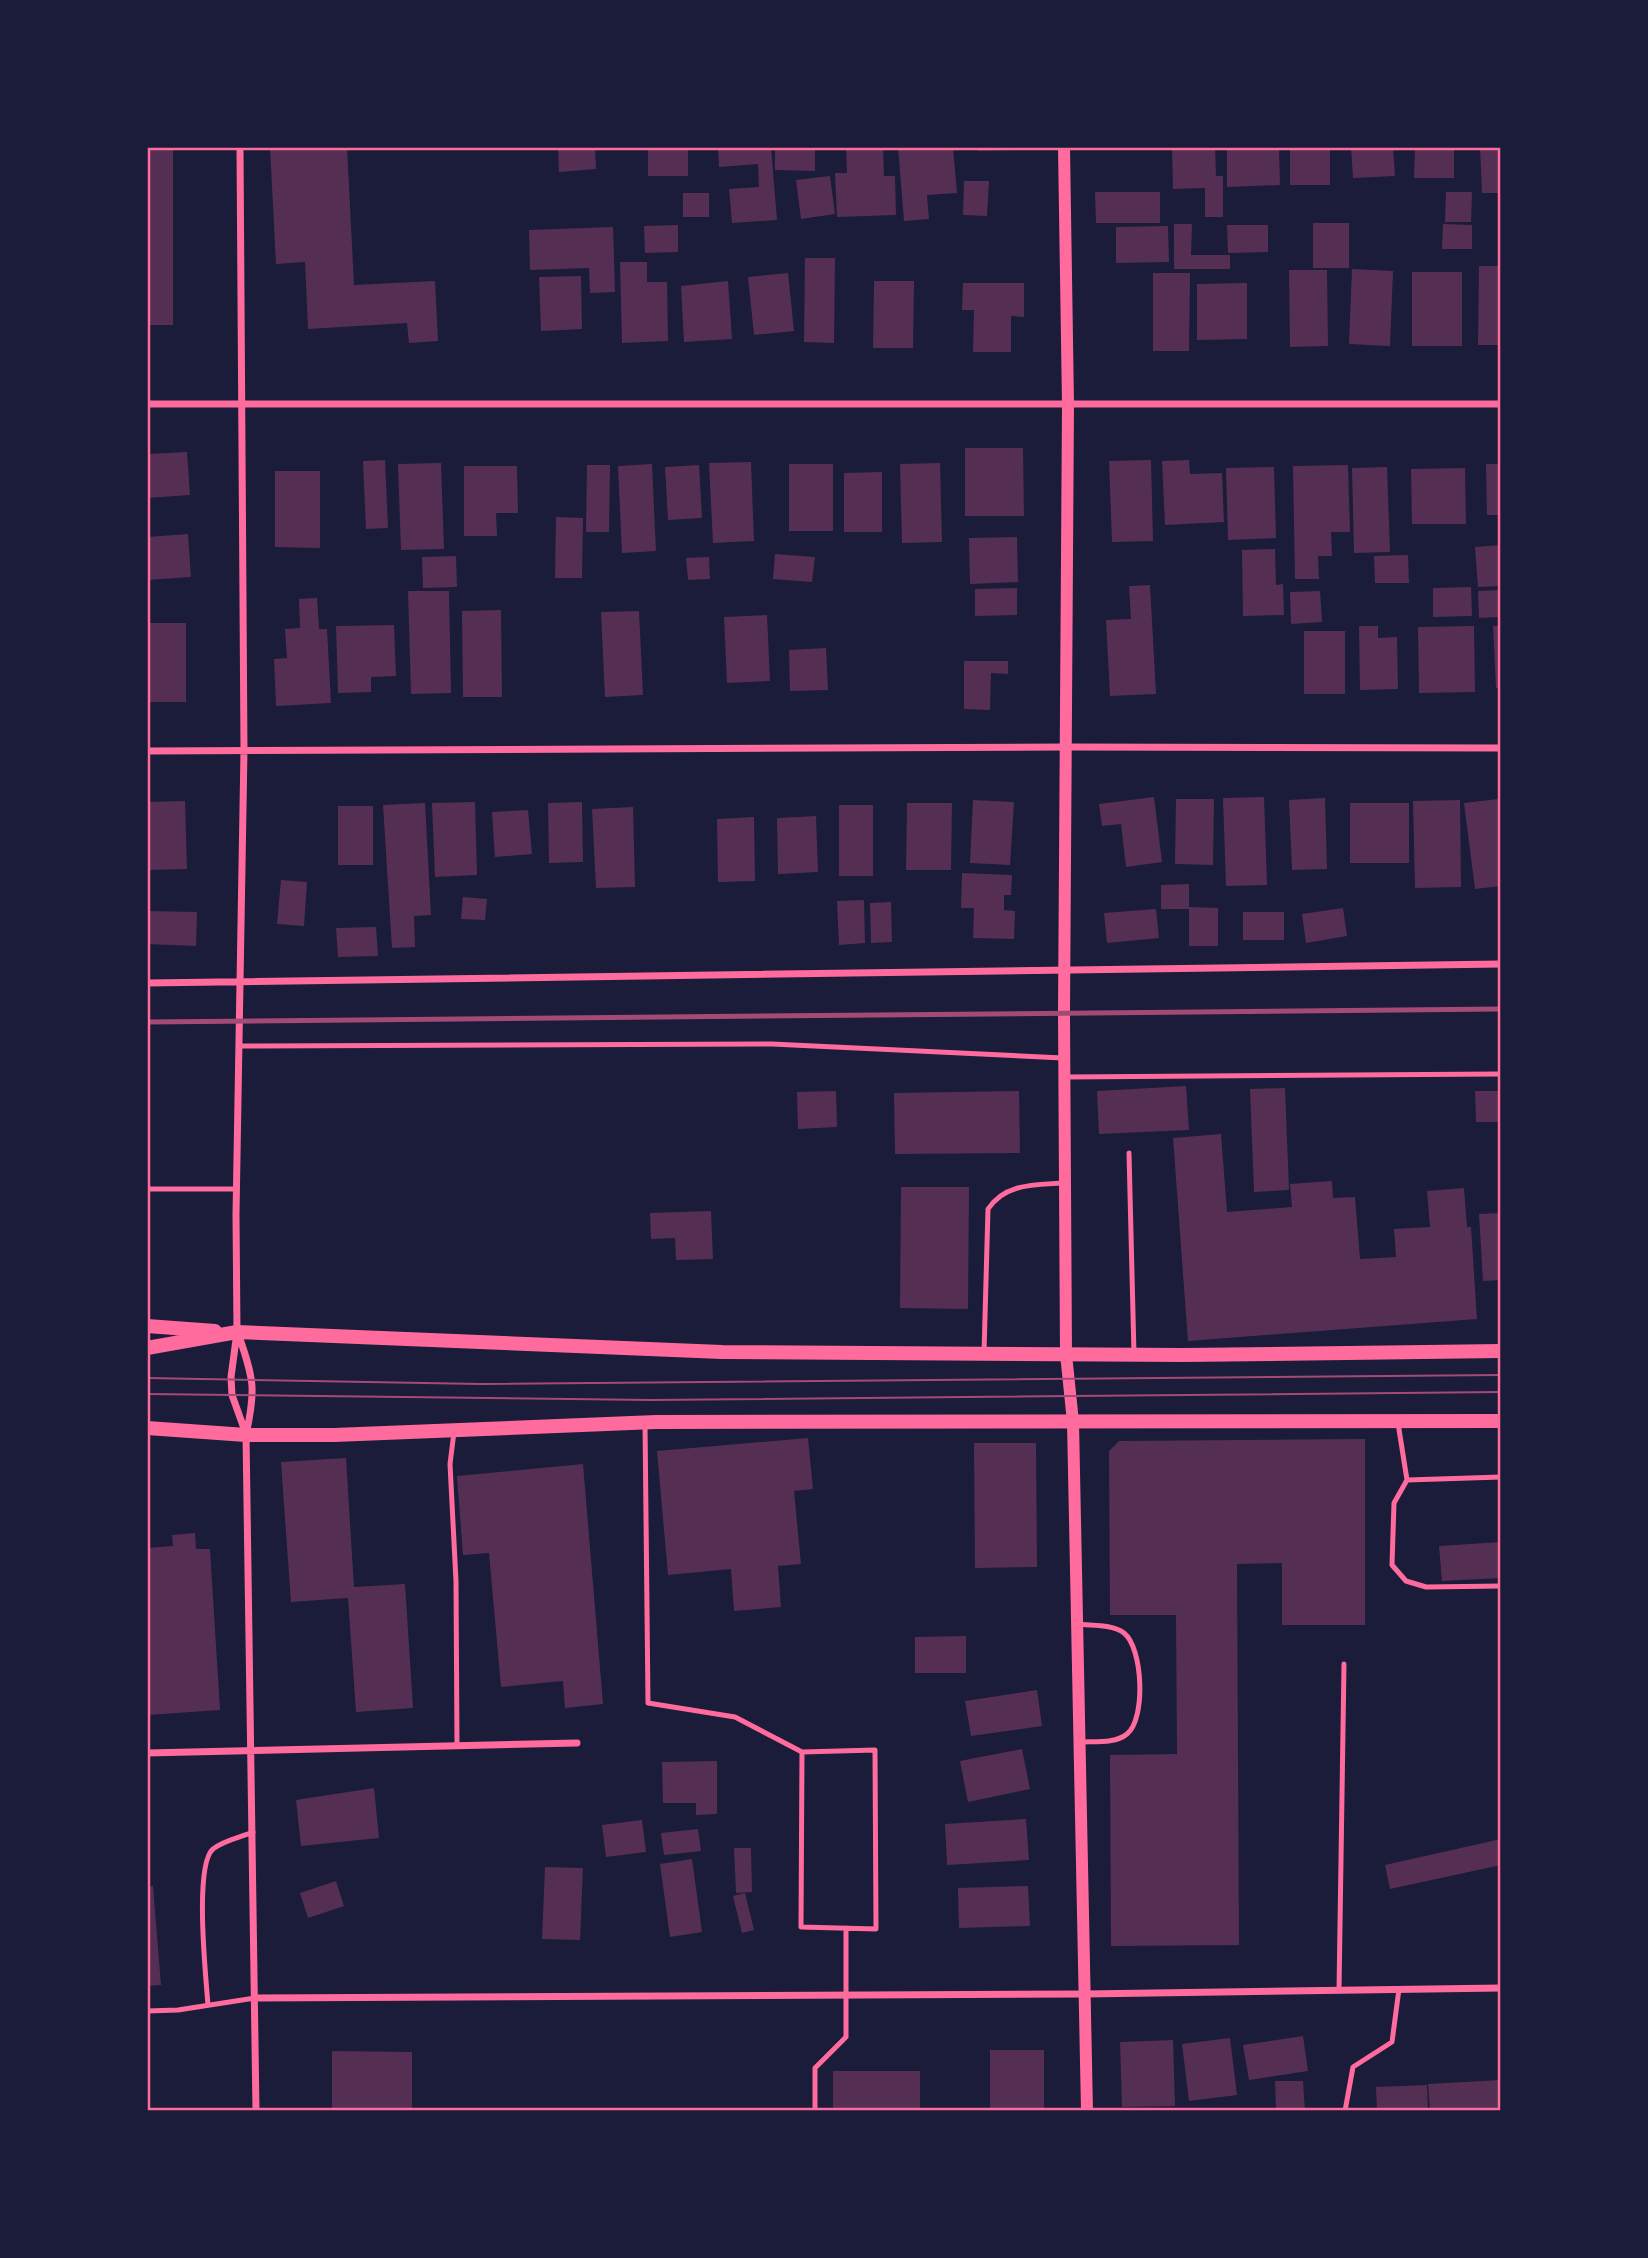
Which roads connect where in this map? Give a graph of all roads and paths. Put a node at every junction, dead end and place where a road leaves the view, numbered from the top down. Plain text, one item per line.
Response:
1 (240, 147) edge
2 (1064, 147) edge
3 (147, 404) edge
4 (1068, 404) junction
5 (1501, 404) edge
6 (243, 405) junction
7 (1066, 747) junction
8 (1501, 748) edge
9 (244, 750) junction
10 (147, 751) edge
11 (1501, 964) edge
12 (1065, 972) junction
13 (239, 980) junction
14 (147, 983) edge
15 (240, 1046) junction
16 (1065, 1058) junction
17 (1501, 1074) edge
18 (1065, 1077) junction
19 (1129, 1153) dead end
20 (1065, 1183) junction
21 (147, 1189) edge
22 (236, 1189) junction
23 (147, 1326) edge
24 (237, 1332) junction
25 (147, 1348) edge
26 (1501, 1351) edge
27 (984, 1353) junction
28 (1066, 1354) junction
29 (1134, 1354) junction
30 (1073, 1422) junction
31 (1501, 1422) edge
32 (645, 1423) junction
33 (1398, 1423) junction
34 (147, 1428) edge
35 (454, 1430) junction
36 (246, 1435) junction
37 (1501, 1477) edge
38 (1408, 1480) junction
39 (1501, 1586) edge
40 (1077, 1625) junction
41 (1343, 1664) dead end
42 (1080, 1742) junction
43 (577, 1743) dead end
44 (457, 1746) junction
45 (802, 1752) junction
46 (147, 1753) edge
47 (252, 1753) junction
48 (253, 1832) junction
49 (846, 1928) junction
50 (1501, 1988) edge
51 (1399, 1989) junction
52 (1339, 1990) junction
53 (1085, 1994) junction
54 (847, 1995) junction
55 (256, 1998) junction
56 (208, 2005) junction
57 (147, 2011) edge
58 (256, 2111) edge
59 (815, 2111) edge
60 (1087, 2111) edge
61 (1345, 2111) edge

1 - 6 street
2 - 4 street
3 - 6 street
4 - 5 street
4 - 6 street
4 - 7 street
6 - 9 street
7 - 8 street
7 - 9 street
7 - 12 street
9 - 10 street
9 - 13 street
11 - 12 street
12 - 13 street
12 - 16 street
13 - 14 street
13 - 15 street
15 - 16 lane
15 - 22 street
16 - 18 street
17 - 18 lane
18 - 20 street
19 - 29 lane
20 - 27 lane
20 - 28 street
21 - 22 lane
22 - 24 street
23 - 24 main road
24 - 25 main road
24 - 27 main road
24 - 36 street
24 - 36 street
26 - 29 main road
27 - 28 main road
28 - 29 main road
28 - 30 street
30 - 32 main road
30 - 33 main road
30 - 40 street
31 - 33 main road
32 - 35 main road
32 - 45 lane
33 - 38 lane
34 - 36 main road
35 - 36 main road
35 - 44 lane
36 - 47 street
37 - 38 lane
38 - 39 lane
40 - 42 street
40 - 42 lane
41 - 52 lane
42 - 53 street
43 - 44 street
44 - 47 street
45 - 49 lane
45 - 49 lane
46 - 47 street
47 - 48 street
48 - 55 street
48 - 56 lane
49 - 54 lane
50 - 51 street
51 - 52 street
51 - 61 lane
52 - 53 street
53 - 54 street
53 - 60 street
54 - 55 street
54 - 59 lane
55 - 56 lane
55 - 58 street
56 - 57 lane

